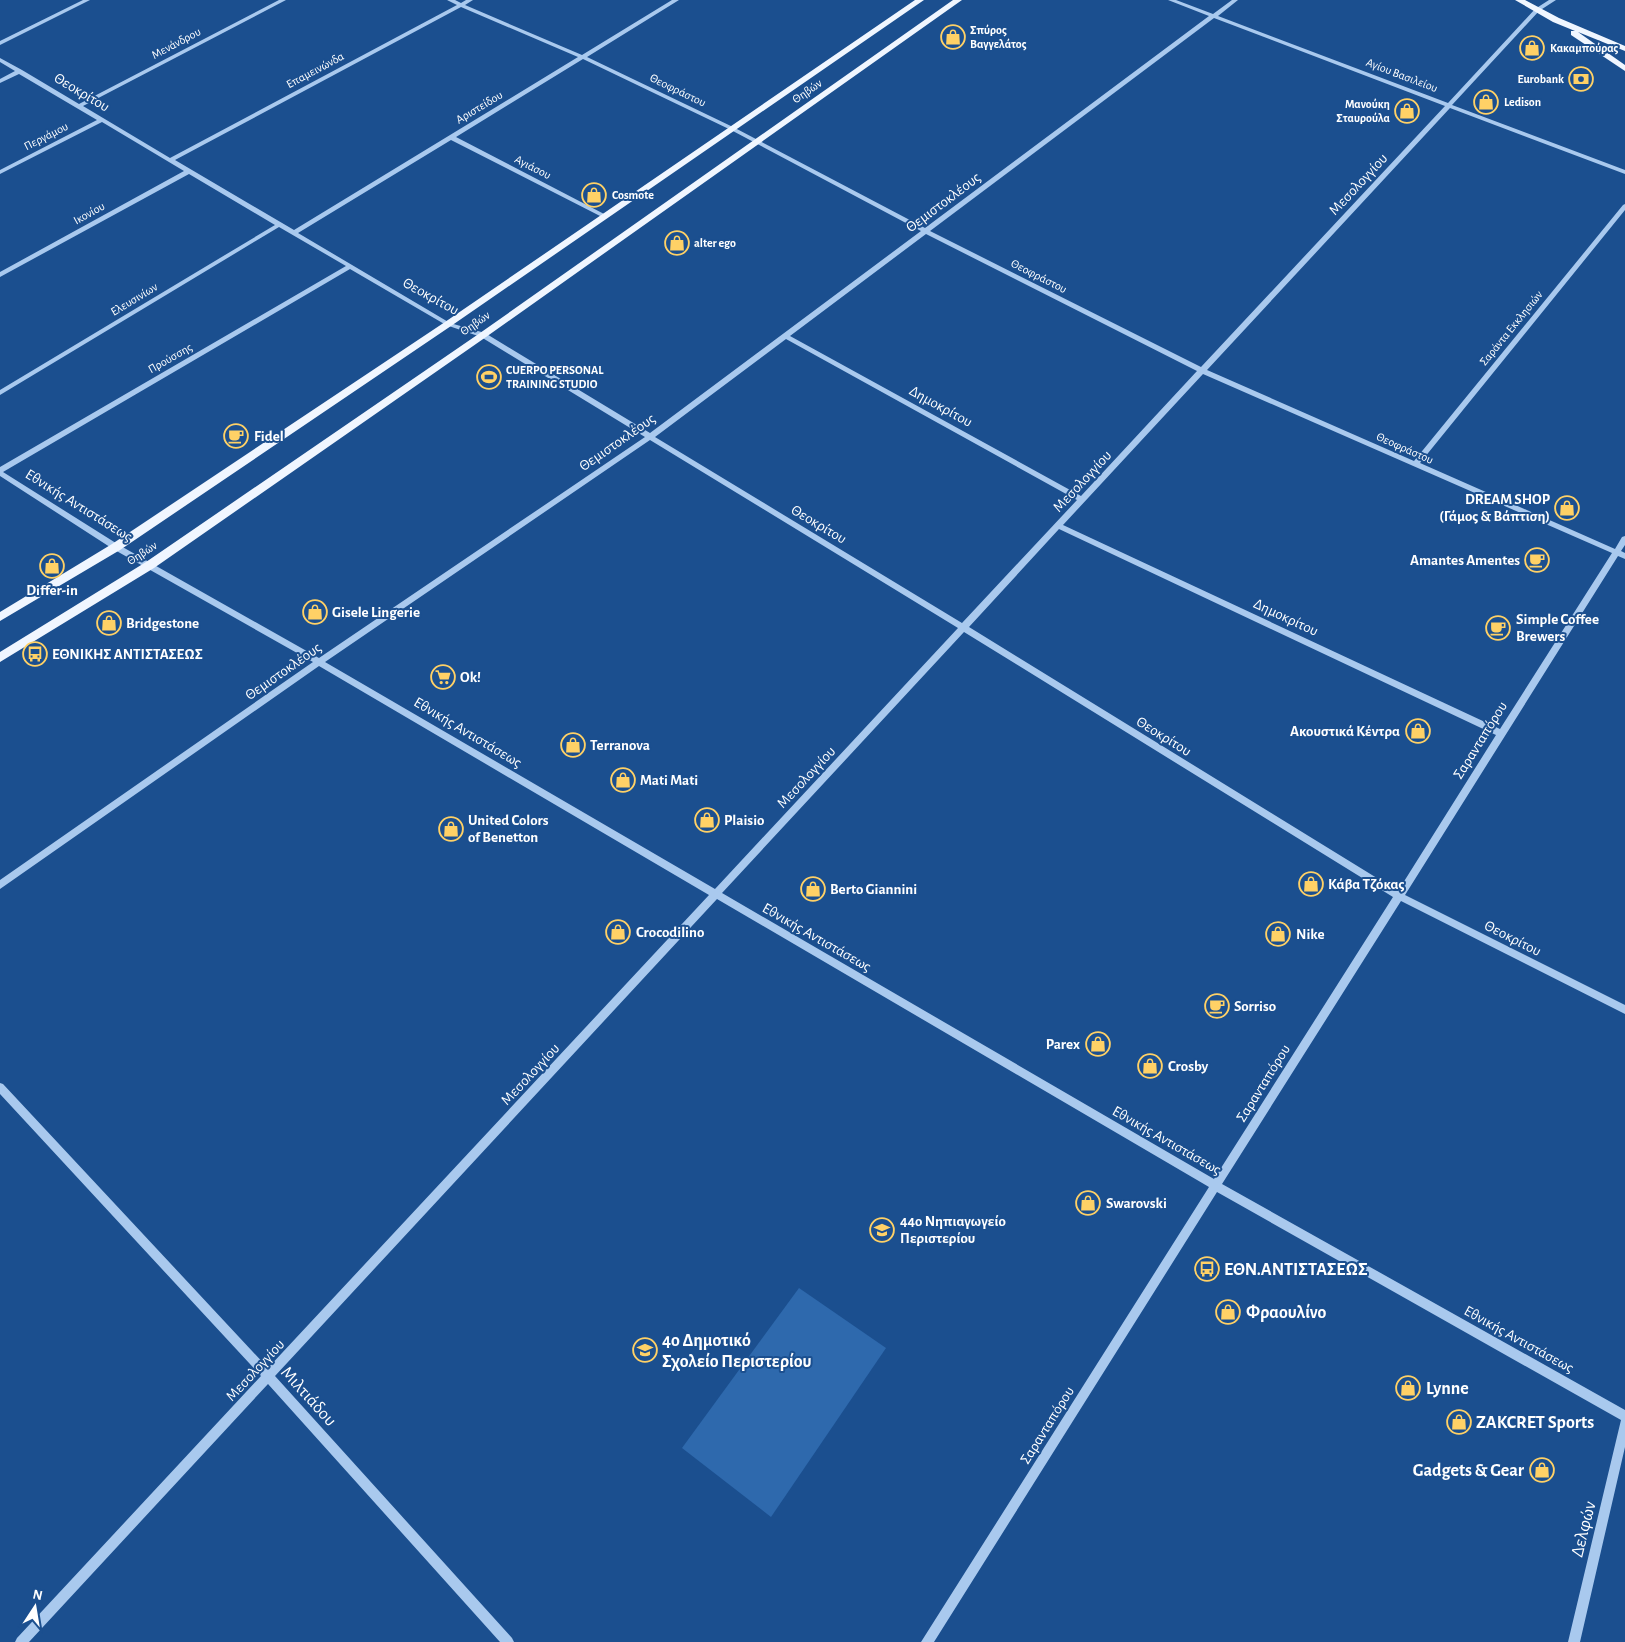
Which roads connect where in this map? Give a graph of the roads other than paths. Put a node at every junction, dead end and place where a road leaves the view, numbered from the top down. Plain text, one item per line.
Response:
1 (87, 0) edge
2 (283, 0) edge
3 (450, 0) edge
4 (470, 0) edge
5 (676, 0) edge
6 (920, 0) edge
7 (958, 0) edge
8 (1171, 0) edge
9 (1235, 0) edge
10 (1519, 0) edge
11 (1553, 0) edge
12 (461, 5) junction
13 (1538, 10) junction
14 (1213, 16) junction
15 (1556, 20) junction
16 (0, 43) edge
17 (1625, 49) edge
18 (583, 57) junction
19 (0, 60) edge
20 (1625, 69) edge
21 (20, 71) junction
22 (0, 81) edge
23 (1450, 105) junction
24 (80, 106) junction
25 (102, 120) junction
26 (733, 129) junction
27 (451, 137) junction
28 (757, 142) junction
29 (171, 160) junction
30 (189, 171) junction
31 (0, 172) edge
32 (1625, 172) edge
33 (1625, 206) edge
34 (604, 216) junction
35 (280, 224) junction
36 (926, 232) junction
37 (294, 233) junction
38 (351, 266) junction
39 (0, 275) edge
40 (448, 324) junction
41 (483, 335) junction
42 (786, 336) junction
43 (1202, 371) junction
44 (0, 392) edge
45 (650, 437) junction
46 (1416, 465) junction
47 (0, 471) edge
48 (1083, 500) junction
49 (1059, 526) junction
50 (1625, 539) edge
51 (116, 547) junction
52 (1621, 554) edge
53 (150, 565) junction
54 (0, 617) edge
55 (964, 628) junction
56 (0, 658) edge
57 (320, 662) junction
58 (1502, 734) junction
59 (0, 885) edge
60 (715, 895) junction
61 (1399, 896) junction
62 (1625, 1010) edge
63 (0, 1087) edge
64 (1216, 1186) junction
65 (268, 1376) junction
66 (1625, 1416) edge
67 (1625, 1423) edge
68 (21, 1642) edge
69 (508, 1642) edge
70 (927, 1642) edge
71 (1574, 1642) edge

1 - 16 street
2 - 24 street, Μενάνδρου
3 - 12 street, Θεοφράστου
4 - 12 street, Επαμεινώνδα
5 - 18 street, Αριστείδου
6 - 26 main road, Θηβών
7 - 28 main road, Θηβών
8 - 14 street, Αγίου Βασιλείου
9 - 14 street, Θεμιστοκλέους
10 - 13 main road
11 - 13 street, Μεσολογγίου
12 - 18 street, Θεοφράστου
12 - 29 street, Επαμεινώνδα
13 - 15 main road
13 - 23 street, Μεσολογγίου
14 - 23 street, Αγίου Βασιλείου
14 - 36 street, Θεμιστοκλέους
15 - 17 main road
15 - 20 main road
18 - 26 street, Θεοφράστου
18 - 27 street, Αριστείδου
19 - 21 street, Θεοκρίτου
21 - 22 street
21 - 24 street, Θεοκρίτου
23 - 32 street, Αγίου Βασιλείου
23 - 43 street, Μεσολογγίου
24 - 25 street, Θεοκρίτου
25 - 29 street, Θεοκρίτου
25 - 31 street, Περγάμου
26 - 28 street, Θεοφράστου
26 - 34 main road, Θηβών
27 - 34 street, Αγιάσου
27 - 37 street, Αριστείδου
28 - 36 street, Θεοφράστου
28 - 41 main road, Θηβών
29 - 30 street, Θεοκρίτου
30 - 35 street, Θεοκρίτου
30 - 39 street, Ικονίου
33 - 46 street, Σαράντα Εκκλησιών
34 - 40 main road, Θηβών
35 - 37 street, Θεοκρίτου
35 - 44 street, Ελευσινίων
36 - 42 street, Θεμιστοκλέους
36 - 43 street, Θεοφράστου
37 - 38 street, Θεοκρίτου
38 - 40 street, Θεοκρίτου
38 - 47 street, Προύσσης
40 - 41 street, Θεοκρίτου
40 - 51 main road, Θηβών
41 - 45 street, Θεοκρίτου
41 - 53 main road, Θηβών
42 - 45 street, Θεμιστοκλέους
42 - 48 street, Δημοκρίτου
43 - 46 street, Θεοφράστου
43 - 48 street, Μεσολογγίου
45 - 55 street, Θεοκρίτου
45 - 57 street, Θεμιστοκλέους
46 - 52 street, Θεοφράστου
47 - 51 street, Εθνικής Αντιστάσεως
48 - 49 street, Μεσολογγίου
49 - 55 street, Μεσολογγίου
49 - 58 street, Δημοκρίτου
50 - 52 street, Σαρανταπόρου
51 - 53 street, Εθνικής Αντιστάσεως
51 - 54 main road, Θηβών
52 - 58 street, Σαρανταπόρου
53 - 56 main road, Θηβών
53 - 57 street, Εθνικής Αντιστάσεως
55 - 60 street, Μεσολογγίου
55 - 61 street, Θεοκρίτου
57 - 59 street, Θεμιστοκλέους
57 - 60 street, Εθνικής Αντιστάσεως
58 - 61 street, Σαρανταπόρου
60 - 64 street, Εθνικής Αντιστάσεως
60 - 65 street, Μεσολογγίου
61 - 62 street, Θεοκρίτου
61 - 64 street, Σαρανταπόρου
63 - 65 street, Μιλτιάδου
64 - 66 street, Εθνικής Αντιστάσεως
64 - 70 street, Σαρανταπόρου
65 - 68 street, Μεσολογγίου
65 - 69 street, Μιλτιάδου
67 - 71 street, Δελφών

